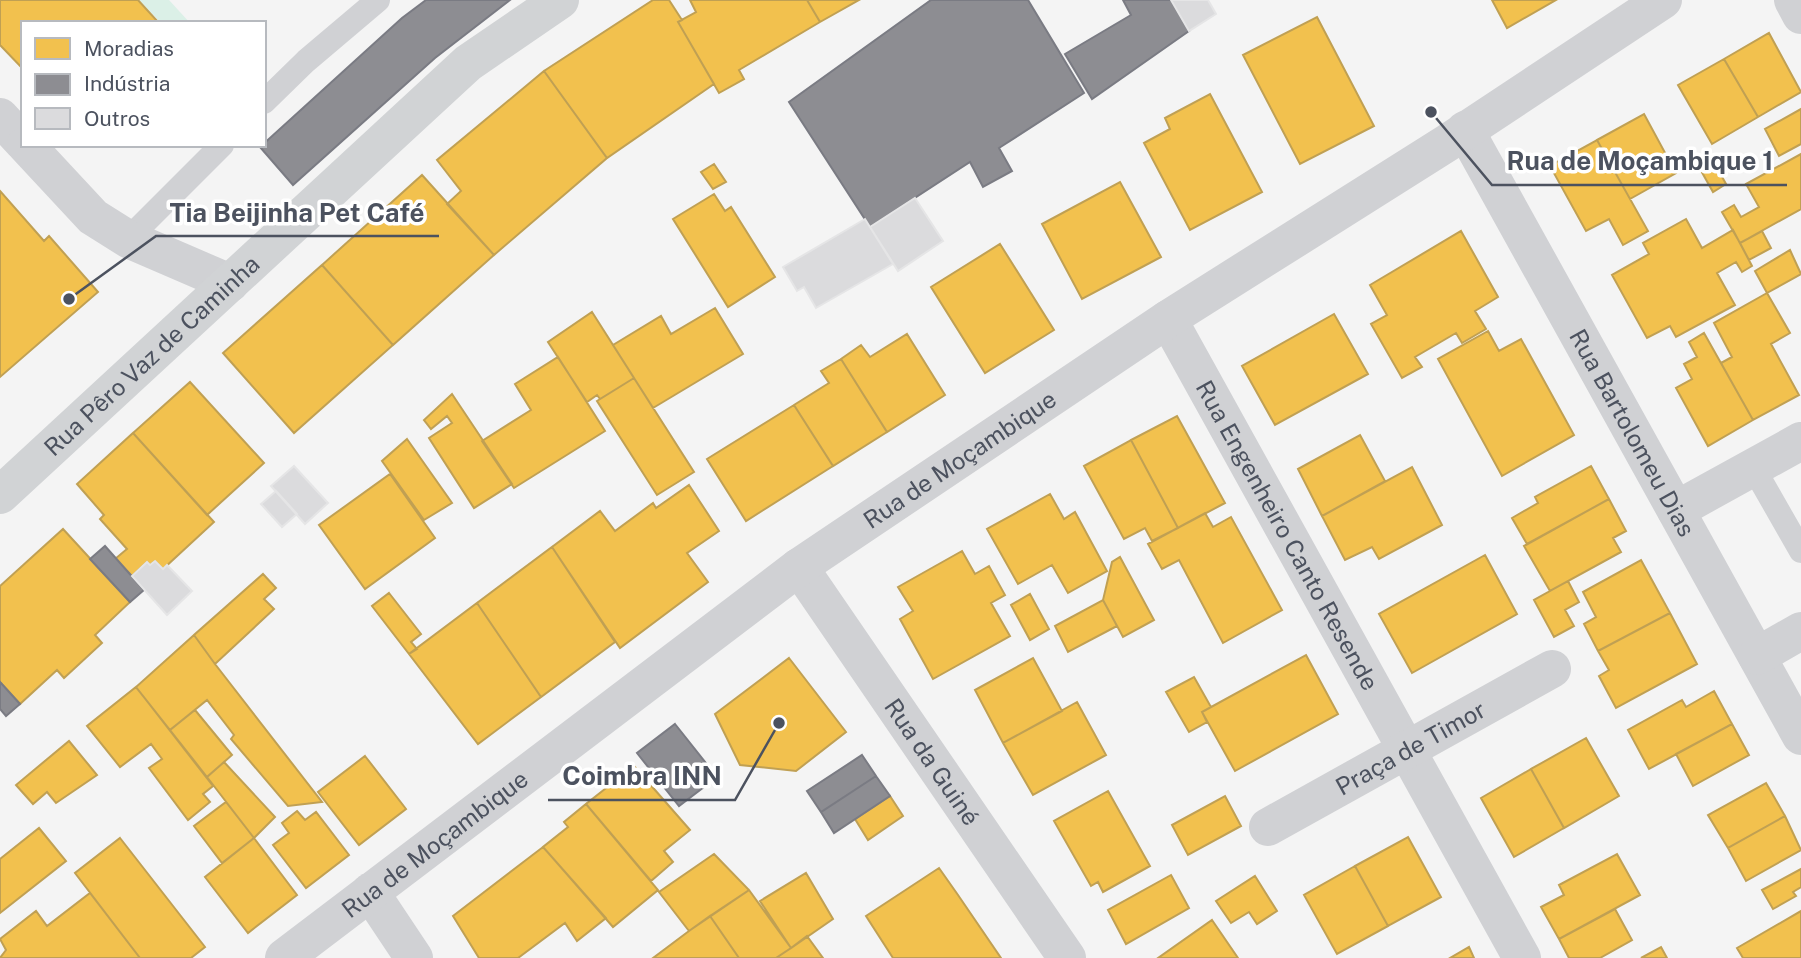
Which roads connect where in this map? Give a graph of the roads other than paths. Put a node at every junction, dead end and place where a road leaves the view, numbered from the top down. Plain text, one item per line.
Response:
1 (378, 0) edge
2 (560, 0) edge
3 (1662, 0) edge
4 (1793, 0) edge
5 (1801, 15) edge
6 (266, 100) edge
7 (0, 117) edge
8 (1465, 130) junction
9 (21, 141) edge
10 (27, 147) edge
11 (220, 147) edge
12 (128, 239) junction
13 (230, 283) junction
14 (1168, 319) junction
15 (1801, 441) edge
16 (1753, 467) junction
17 (0, 495) edge
18 (1676, 510) junction
19 (1801, 551) edge
20 (799, 567) junction
21 (1801, 631) edge
22 (1757, 656) junction
23 (1552, 669) dead end
24 (1801, 736) edge
25 (1407, 750) junction
26 (1268, 827) dead end
27 (370, 892) junction
28 (285, 958) edge
29 (414, 958) edge
30 (1067, 958) edge
31 (1522, 958) edge

1 - 6 lane
2 - 13 street, Rua Pêro Vaz de Caminha
3 - 8 street, Rua de Moçambique
4 - 5 street
7 - 9 street
8 - 14 street, Rua de Moçambique
8 - 18 street, Rua Bartolomeu Dias
10 - 12 street
11 - 12 lane
12 - 13 street
13 - 17 street, Rua Pêro Vaz de Caminha
14 - 20 street, Rua de Moçambique
14 - 25 street, Rua Engenheiro Canto Resende
15 - 16 street
16 - 18 street
16 - 19 lane
18 - 22 street, Rua Bartolomeu Dias
20 - 27 street, Rua de Moçambique
20 - 30 street, Rua da Guiné
21 - 22 street
22 - 24 street, Rua Bartolomeu Dias
23 - 25 street, Praça de Timor
25 - 26 street, Praça de Timor
25 - 31 street, Rua Engenheiro Canto Resende
27 - 28 street, Rua de Moçambique
27 - 29 street

